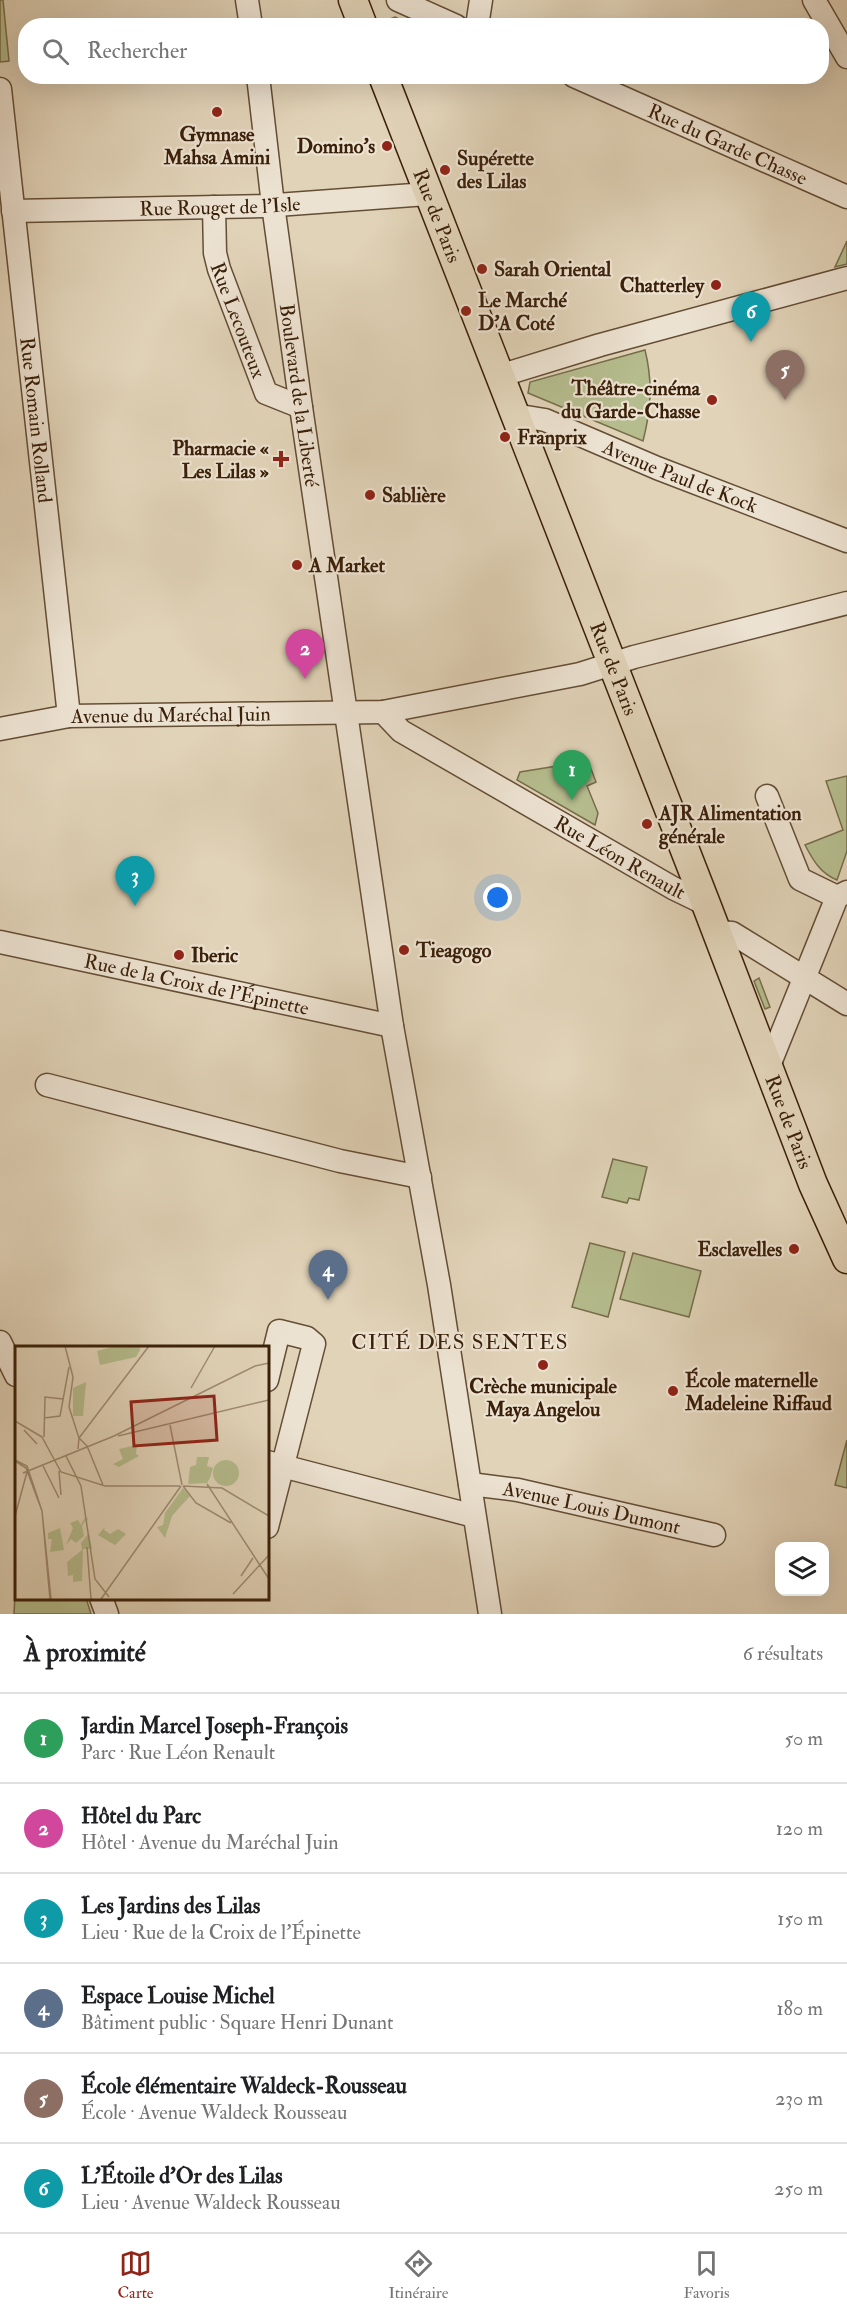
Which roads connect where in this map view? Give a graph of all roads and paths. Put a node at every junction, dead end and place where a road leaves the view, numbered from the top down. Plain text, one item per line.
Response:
1 (246, 0) edge
2 (353, 0) edge
3 (398, 0) edge
4 (481, 0) edge
5 (814, 0) edge
6 (249, 18) edge
7 (360, 18) edge
8 (438, 18) edge
9 (478, 18) edge
10 (824, 18) edge
11 (829, 26) edge
12 (847, 57) edge
13 (259, 84) edge
14 (385, 84) edge
15 (592, 84) edge
16 (0, 89) edge
17 (428, 194) junction
18 (847, 197) edge
19 (273, 205) junction
20 (214, 207) junction
21 (13, 211) junction
22 (847, 278) edge
23 (499, 376) junction
24 (301, 407) junction
25 (514, 415) junction
26 (847, 541) edge
27 (847, 603) edge
28 (612, 665) junction
29 (383, 712) junction
30 (345, 713) junction
31 (69, 716) junction
32 (0, 729) edge
33 (767, 796) dead end
34 (842, 894) edge
35 (706, 904) junction
36 (717, 932) junction
37 (0, 942) edge
38 (804, 976) junction
39 (847, 1004) edge
40 (392, 1026) junction
41 (768, 1068) junction
42 (47, 1085) dead end
43 (420, 1178) junction
44 (847, 1259) edge
45 (0, 1342) edge
46 (15, 1373) edge
47 (268, 1376) edge
48 (275, 1464) edge
49 (470, 1484) junction
50 (474, 1516) junction
51 (268, 1519) edge
52 (714, 1535) dead end
53 (101, 1599) edge
54 (107, 1614) edge
55 (490, 1614) edge

1 - 6 street
2 - 7 main road
3 - 8 street
4 - 9 street
5 - 10 street
11 - 12 street
13 - 19 street, Boulevard de la Liberté
14 - 17 main road, Rue de Paris
15 - 18 street, Rue du Garde Chasse
16 - 21 street, Rue Romain Rolland
17 - 19 street, Rue Rouget de l'Isle
17 - 23 main road, Rue de Paris
19 - 20 street, Rue Rouget de l'Isle
19 - 24 street, Boulevard de la Liberté
20 - 21 street, Rue Rouget de l'Isle
20 - 24 street, Rue Lecouteux
21 - 31 street, Rue Romain Rolland
22 - 23 street
23 - 25 main road, Rue de Paris
24 - 30 street, Boulevard de la Liberté
25 - 26 street, Avenue Paul de Kock
25 - 28 main road, Rue de Paris
27 - 28 street, Avenue du Maréchal Juin
28 - 29 street, Avenue du Maréchal Juin
28 - 35 main road, Rue de Paris
29 - 30 street, Avenue du Maréchal Juin
29 - 35 street, Rue Léon Renault
30 - 31 street, Avenue du Maréchal Juin
30 - 40 street, Boulevard de la Liberté
31 - 32 street, Avenue du Maréchal Juin
33 - 34 street
34 - 38 street
35 - 36 main road, Rue de Paris
36 - 38 street
36 - 41 main road, Rue de Paris
37 - 40 street, Rue de la Croix de l'Épinette
38 - 39 street
38 - 41 street
40 - 43 street, Boulevard de la Liberté
41 - 44 main road, Rue de Paris
42 - 43 street
43 - 49 street, Boulevard de la Liberté
45 - 46 street
47 - 48 street
48 - 50 street
48 - 51 street
49 - 50 street, Boulevard de la Liberté
49 - 52 street, Avenue Louis Dumont
50 - 55 street, Boulevard de la Liberté
53 - 54 street

